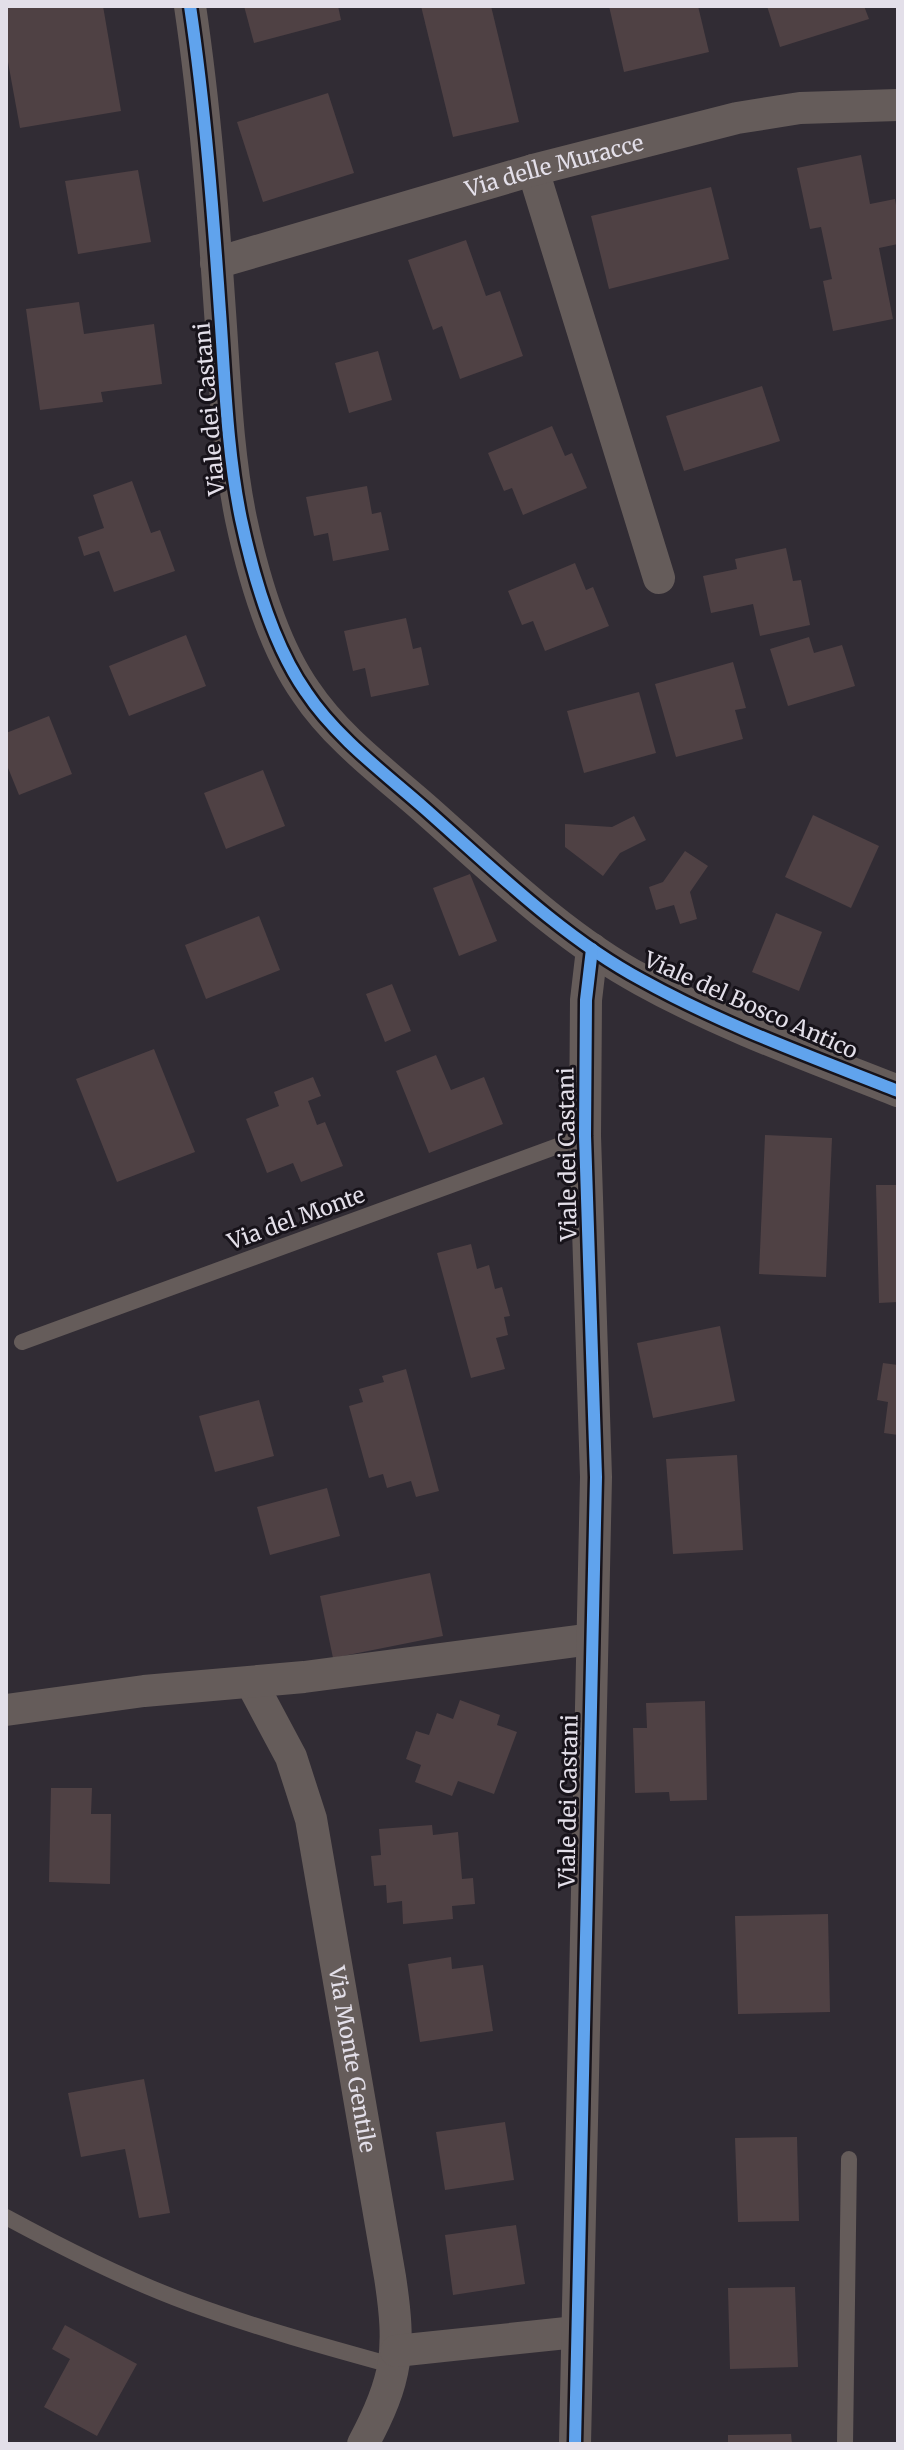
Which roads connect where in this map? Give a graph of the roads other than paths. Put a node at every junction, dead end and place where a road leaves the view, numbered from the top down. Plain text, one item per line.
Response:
1 (190, 6) edge
2 (898, 105) edge
3 (533, 170) junction
4 (216, 263) junction
5 (659, 578) dead end
6 (592, 949) junction
7 (898, 1091) edge
8 (585, 1136) junction
9 (22, 1342) dead end
10 (592, 1639) junction
11 (251, 1682) junction
12 (6, 1710) edge
13 (849, 2159) dead end
14 (6, 2217) edge
15 (576, 2332) junction
16 (395, 2358) junction
17 (363, 2444) edge
18 (575, 2444) edge
19 (845, 2444) edge

1 - 4 street, Viale dei Castani
2 - 3 street, Via delle Muracce
3 - 4 street, Via delle Muracce
3 - 5 street
4 - 6 street, Viale dei Castani
6 - 7 street, Viale del Bosco Antico
6 - 8 street, Viale dei Castani
8 - 9 lane, Via del Monte
8 - 10 street, Viale dei Castani
10 - 11 street
10 - 15 street, Viale dei Castani
11 - 12 street
11 - 16 street, Via Monte Gentile
13 - 19 lane
14 - 16 lane
15 - 16 street
15 - 18 street, Viale dei Castani
16 - 17 street, Via Monte Gentile

